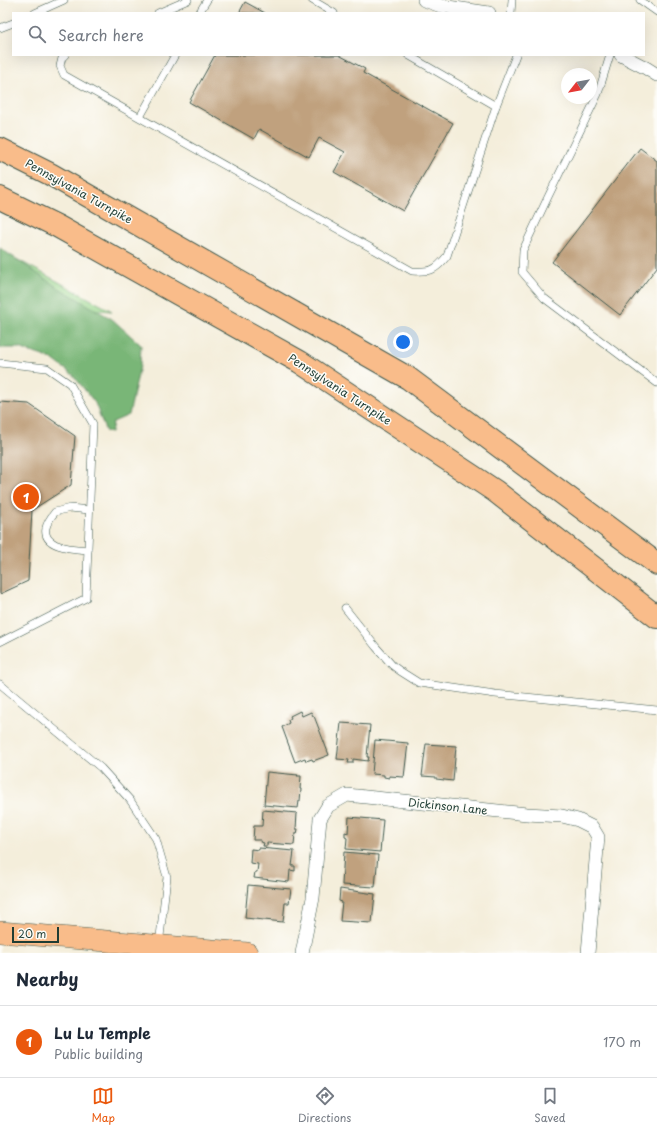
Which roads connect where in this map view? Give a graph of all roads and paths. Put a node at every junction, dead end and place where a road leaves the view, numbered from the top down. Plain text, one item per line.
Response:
1 (64, 0) edge
2 (188, 0) edge
3 (207, 0) edge
4 (312, 0) edge
5 (424, 0) edge
6 (512, 0) edge
7 (640, 0) edge
8 (37, 12) edge
9 (160, 12) edge
10 (200, 12) edge
11 (332, 12) edge
12 (482, 12) edge
13 (511, 12) edge
14 (657, 12) edge
15 (12, 23) edge
16 (0, 28) edge
17 (64, 56) edge
18 (174, 56) edge
19 (410, 56) edge
20 (516, 56) edge
21 (610, 56) edge
22 (623, 56) edge
23 (657, 75) edge
24 (496, 106) junction
25 (140, 117) junction
26 (0, 149) edge
27 (0, 198) edge
28 (0, 363) edge
29 (657, 383) edge
30 (90, 510) junction
31 (88, 550) junction
32 (657, 564) edge
33 (345, 608) dead end
34 (657, 617) edge
35 (0, 642) edge
36 (0, 684) edge
37 (657, 710) edge
38 (0, 932) edge
39 (159, 945) junction
40 (247, 953) edge
41 (302, 953) edge
42 (588, 953) edge

1 - 8 lane
2 - 9 lane
3 - 10 lane
4 - 11 lane
5 - 12 street
6 - 13 lane
7 - 14 lane
15 - 16 lane
17 - 25 lane
18 - 25 lane
19 - 24 lane
20 - 24 lane
21 - 29 lane
22 - 23 street
24 - 25 lane
26 - 32 highway, Pennsylvania Turnpike
27 - 34 highway, Pennsylvania Turnpike
28 - 30 lane
30 - 31 lane
30 - 31 lane
31 - 35 lane
33 - 37 lane
36 - 39 lane
38 - 39 main road
39 - 40 main road
41 - 42 street, Dickinson Lane

